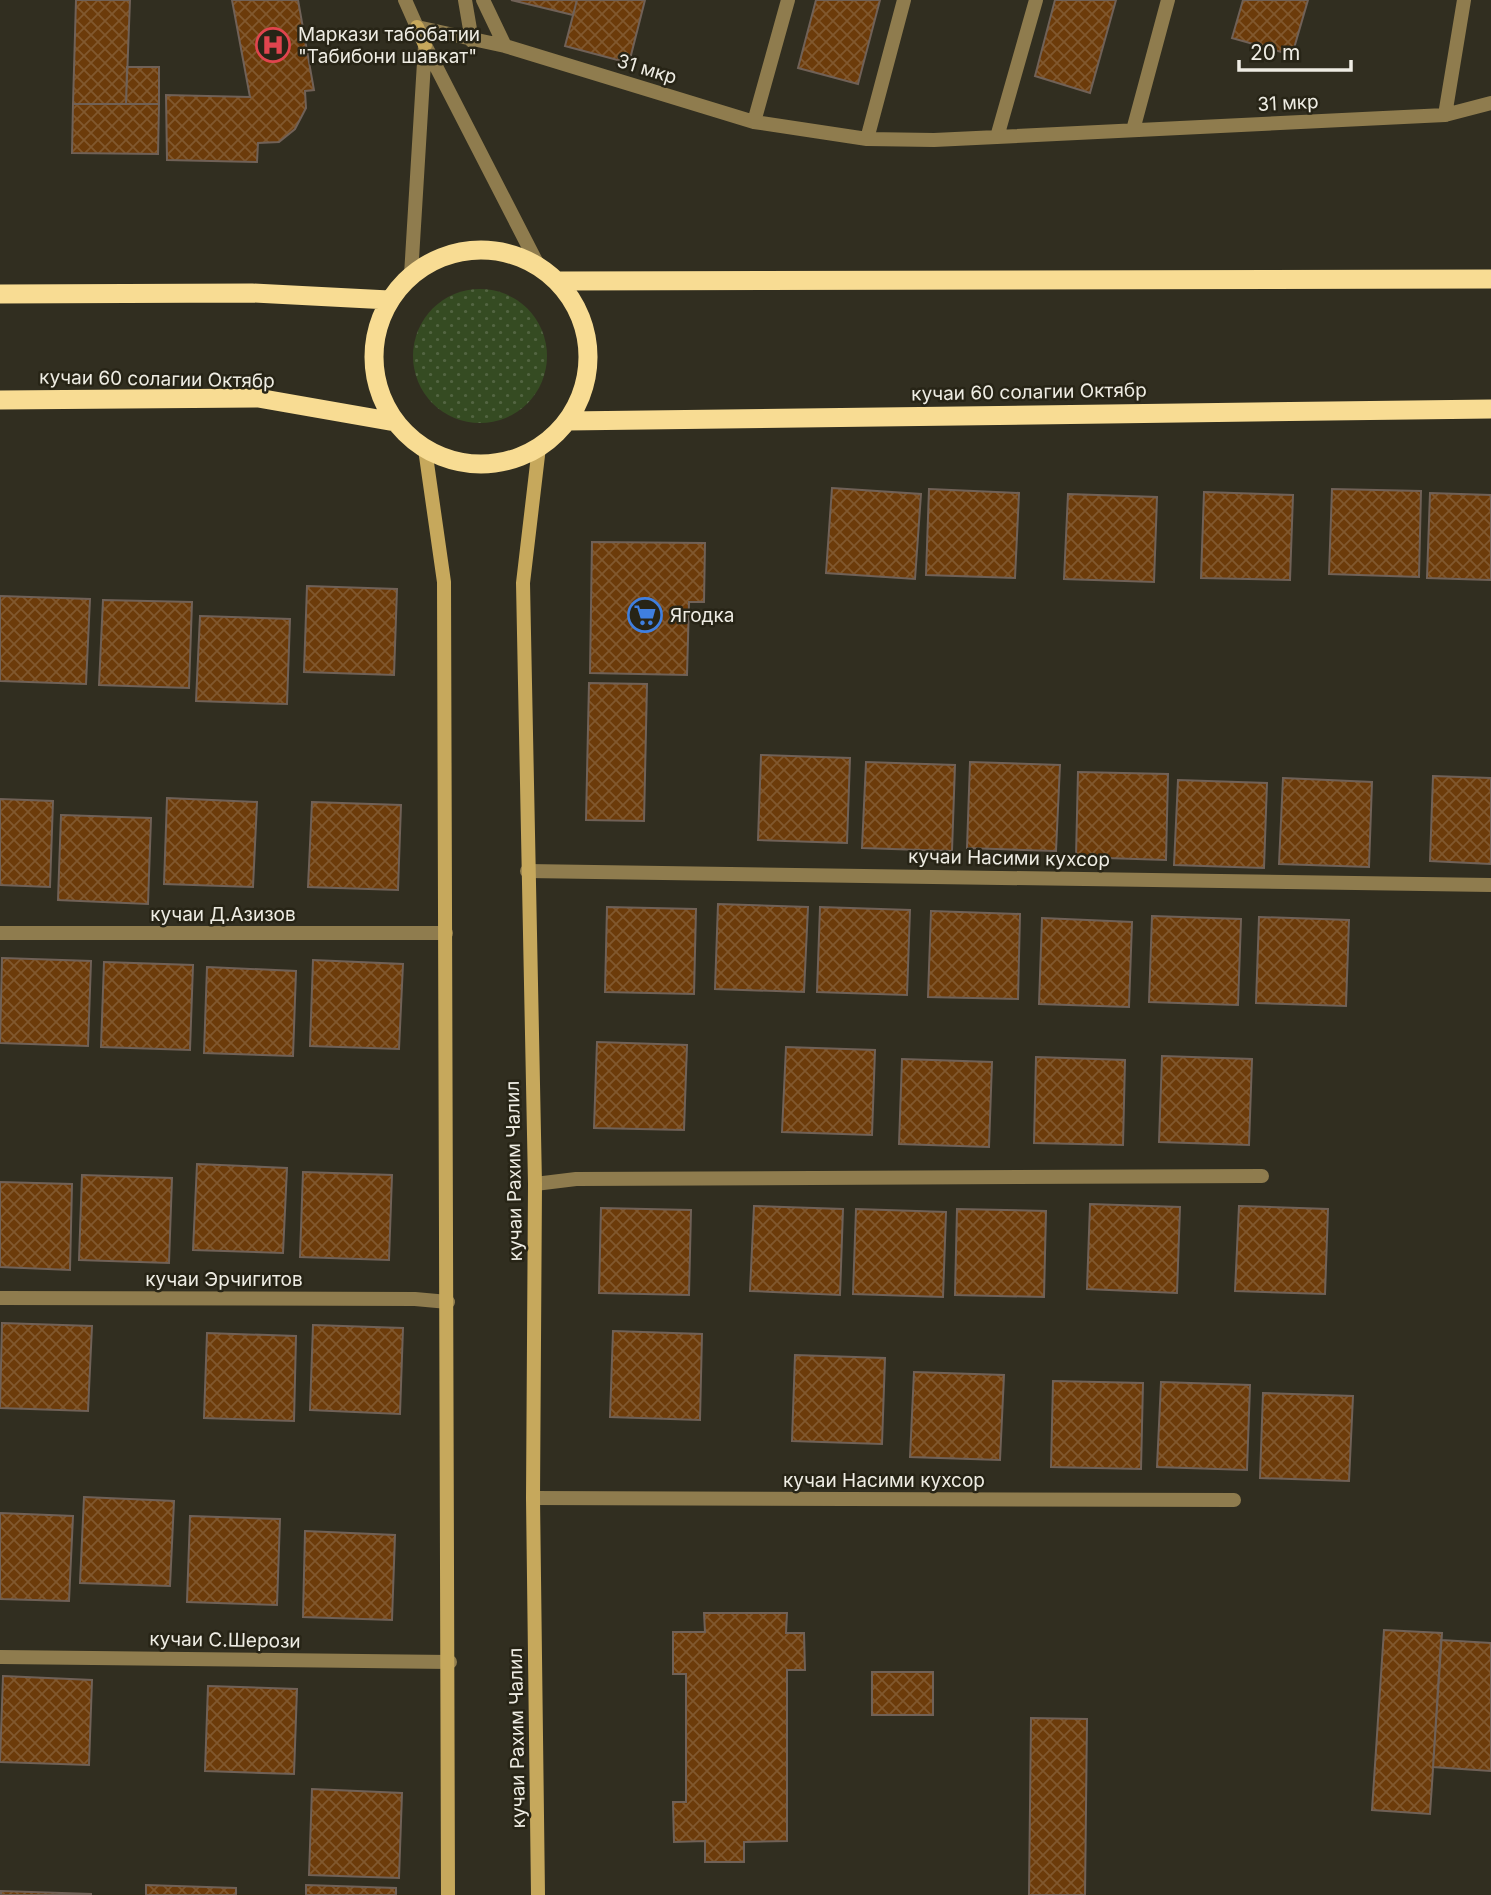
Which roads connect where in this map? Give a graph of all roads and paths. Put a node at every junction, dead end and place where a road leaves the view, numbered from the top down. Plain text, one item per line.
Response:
1 (405, 0) edge
2 (465, 0) edge
3 (484, 0) edge
4 (788, 0) edge
5 (904, 0) edge
6 (1036, 0) edge
7 (1168, 0) edge
8 (1464, 0) edge
9 (417, 27) junction
10 (472, 41) junction
11 (425, 45) junction
12 (505, 46) junction
13 (1491, 103) edge
14 (1445, 115) junction
15 (754, 122) junction
16 (1133, 130) junction
17 (997, 137) junction
18 (867, 139) junction
19 (538, 265) junction
20 (411, 275) junction
21 (1491, 279) edge
22 (559, 281) junction
23 (0, 294) edge
24 (390, 300) junction
25 (0, 400) edge
26 (1491, 409) edge
27 (567, 421) junction
28 (395, 422) junction
29 (539, 447) junction
30 (425, 449) junction
31 (527, 871) junction
32 (1491, 885) edge
33 (0, 933) edge
34 (446, 933) junction
35 (1262, 1176) dead end
36 (535, 1184) junction
37 (0, 1298) edge
38 (448, 1303) junction
39 (533, 1499) junction
40 (1234, 1500) dead end
41 (0, 1657) edge
42 (450, 1662) junction
43 (448, 1895) edge
44 (538, 1895) edge

1 - 9 street
2 - 10 street
3 - 12 street
4 - 15 street
5 - 18 street
6 - 17 street
7 - 16 street
8 - 14 street
9 - 10 street, 31 мкр
9 - 11 main road
10 - 12 street, 31 мкр
11 - 19 street
11 - 20 street
12 - 15 street, 31 мкр
13 - 14 street, 31 мкр
14 - 16 street, 31 мкр
15 - 18 street, 31 мкр
16 - 17 street, 31 мкр
17 - 18 street, 31 мкр
19 - 20 highway
19 - 22 highway
20 - 24 highway
21 - 22 highway
22 - 27 highway
23 - 24 highway
24 - 28 highway
25 - 28 highway, кучаи 60 солагии Октябр
26 - 27 highway, кучаи 60 солагии Октябр
27 - 29 highway
28 - 30 highway
29 - 30 highway
29 - 31 main road, кучаи Рахим Чалил
30 - 34 main road
31 - 32 street, кучаи Насими кухсор
31 - 36 main road, кучаи Рахим Чалил
33 - 34 street, кучаи Д.Азизов
34 - 38 main road
35 - 36 street
36 - 39 main road, кучаи Рахим Чалил
37 - 38 street, кучаи Эрчигитов
38 - 42 main road
39 - 40 street, кучаи Насими кухсор
39 - 44 main road, кучаи Рахим Чалил
41 - 42 street, кучаи С.Шерози
42 - 43 main road

